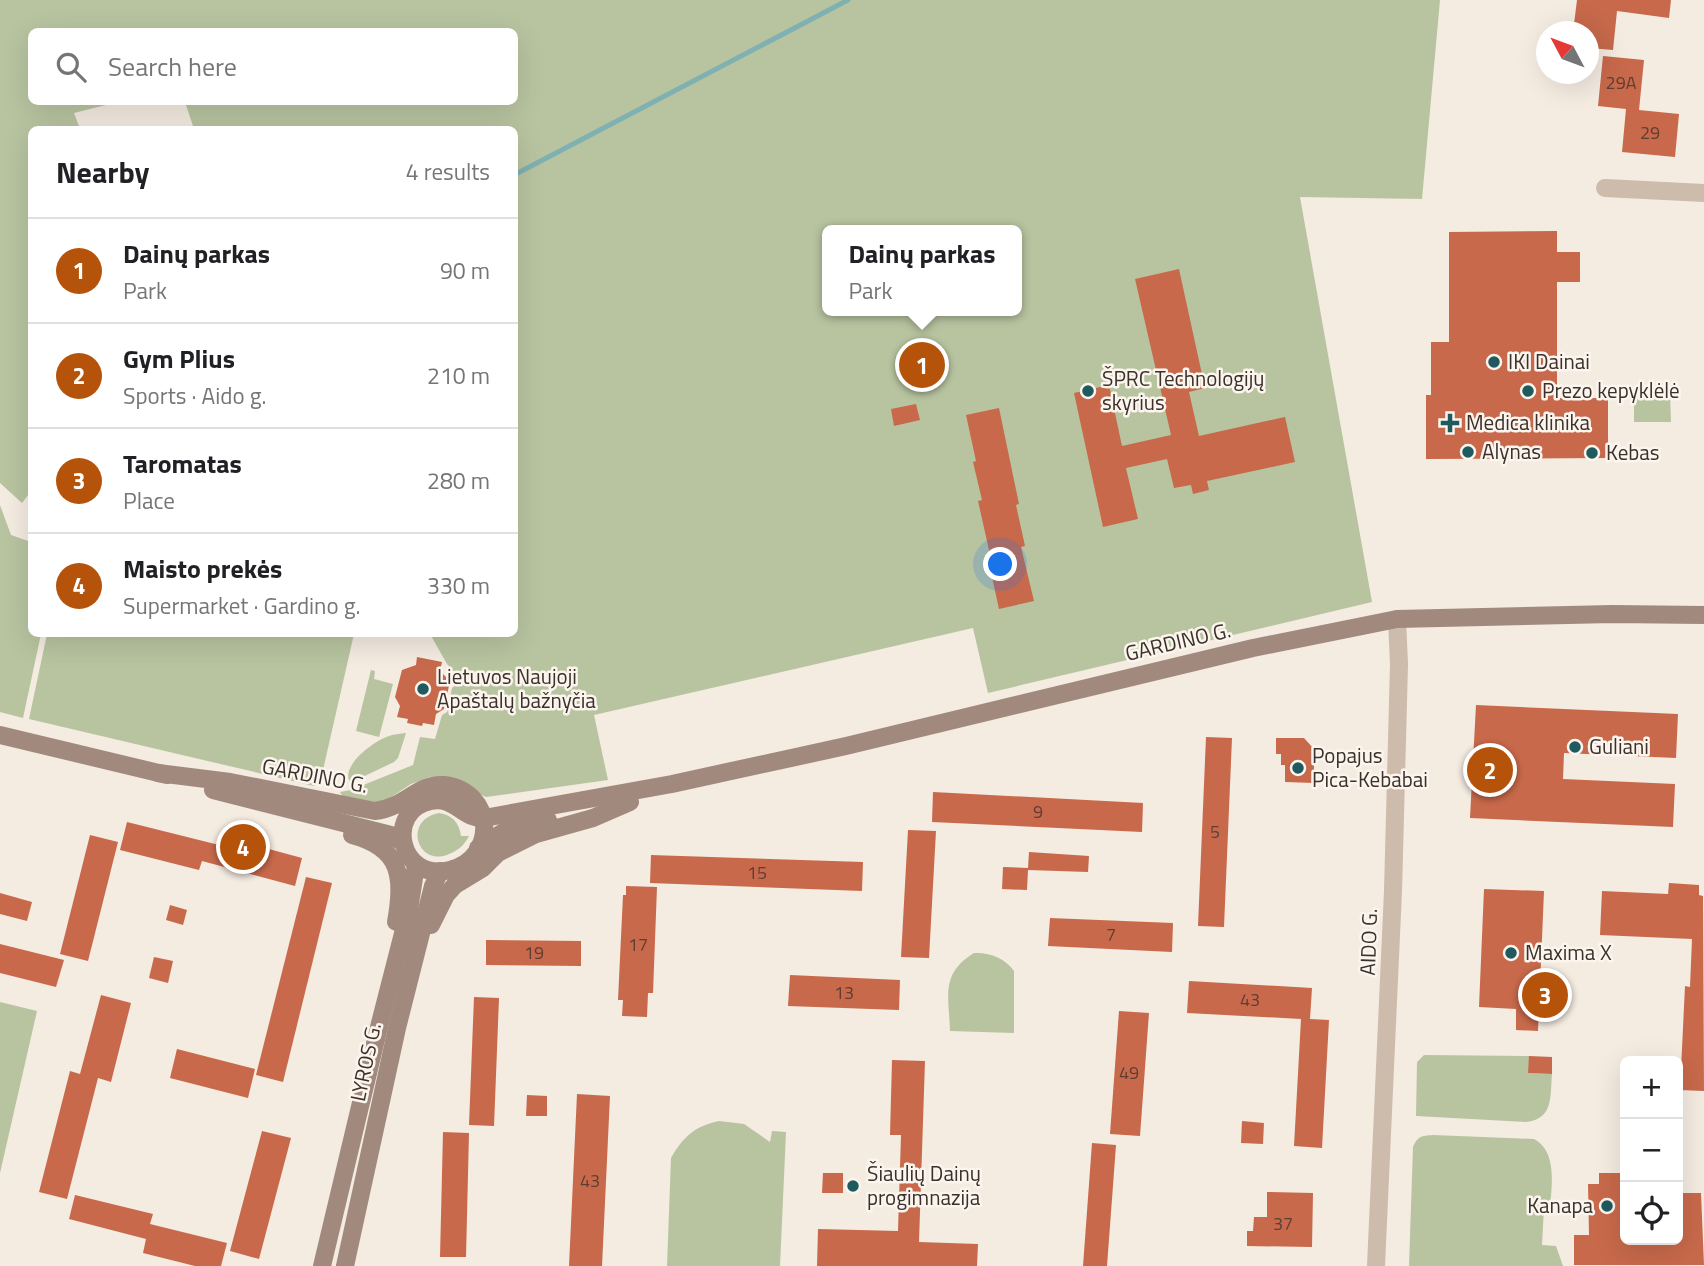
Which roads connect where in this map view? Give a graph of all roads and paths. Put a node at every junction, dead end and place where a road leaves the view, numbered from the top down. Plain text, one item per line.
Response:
1 (1605, 188) dead end
2 (1704, 193) edge
3 (1704, 615) edge
4 (1397, 619) junction
5 (0, 735) edge
6 (158, 773) junction
7 (672, 784) junction
8 (254, 800) junction
9 (475, 800) junction
10 (630, 802) junction
11 (484, 818) junction
12 (402, 842) junction
13 (478, 848) junction
14 (416, 864) junction
15 (440, 871) junction
16 (388, 1028) junction
17 (323, 1266) edge
18 (345, 1266) edge
19 (1376, 1266) edge

1 - 2 street
3 - 4 main road, GARDINO G.
4 - 7 main road, GARDINO G.
4 - 19 street, AIDO G.
5 - 6 main road, GARDINO G.
6 - 8 main road, GARDINO G.
6 - 9 main road, GARDINO G.
7 - 9 main road
7 - 10 main road, GARDINO G.
7 - 11 main road, GARDINO G.
8 - 12 main road, GARDINO G.
8 - 16 main road
9 - 11 main road
10 - 13 main road, GARDINO G.
10 - 16 main road
11 - 12 main road
11 - 13 main road
12 - 14 main road
13 - 15 main road, GARDINO G.
14 - 15 main road
14 - 16 main road, LYROS G.
15 - 16 main road, LYROS G.
16 - 17 main road, LYROS G.
16 - 18 main road, LYROS G.

